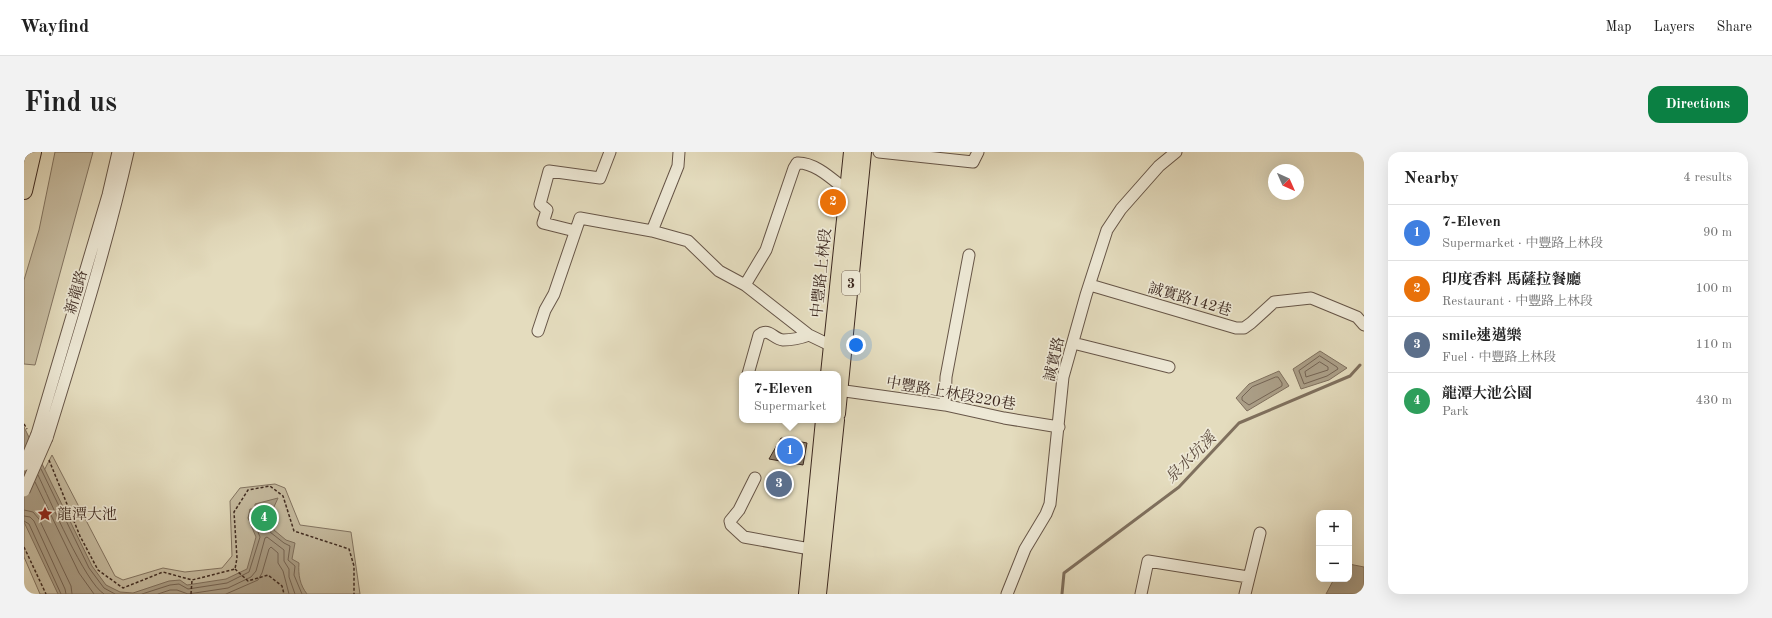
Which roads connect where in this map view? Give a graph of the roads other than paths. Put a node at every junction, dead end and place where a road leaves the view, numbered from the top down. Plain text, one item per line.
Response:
1 (33, 152) edge
2 (118, 152) edge
3 (128, 152) edge
4 (610, 152) edge
5 (679, 152) edge
6 (851, 152) edge
7 (864, 152) edge
8 (879, 152) edge
9 (978, 152) edge
10 (1176, 152) edge
11 (846, 190) junction
12 (24, 191) edge
13 (575, 231) junction
14 (652, 231) junction
15 (969, 255) dead end
16 (745, 285) junction
17 (1090, 285) junction
18 (1364, 325) edge
19 (538, 331) dead end
20 (809, 335) junction
21 (1073, 343) junction
22 (831, 346) junction
23 (845, 352) junction
24 (1169, 367) dead end
25 (749, 371) edge
26 (828, 371) edge
27 (841, 377) edge
28 (841, 390) edge
29 (945, 405) junction
30 (823, 423) edge
31 (837, 423) edge
32 (1059, 427) junction
33 (37, 434) junction
34 (24, 465) edge
35 (755, 478) dead end
36 (24, 491) edge
37 (1260, 533) dead end
38 (810, 550) junction
39 (1248, 577) junction
40 (806, 594) edge
41 (819, 594) edge
42 (1007, 594) edge
43 (1141, 594) edge
44 (1245, 594) edge

1 - 12 highway
2 - 33 street, 新龍路
3 - 33 street, 新龍路
4 - 13 street
5 - 14 street
6 - 11 main road, 中豐路上林段 / 3
7 - 23 main road, 中豐路上林段 / 3
8 - 9 street
10 - 17 street, 誠實路
11 - 16 street
11 - 22 main road, 中豐路上林段 / 3
13 - 14 street
13 - 19 street
14 - 16 street
15 - 29 street
16 - 20 street
17 - 18 street, 誠實路142巷
17 - 21 street, 誠實路
20 - 22 street
20 - 25 street
21 - 24 street
21 - 32 street, 誠實路
22 - 23 street
22 - 26 main road, 中豐路上林段 / 3
23 - 27 main road, 中豐路上林段 / 3
28 - 29 street, 中豐路上林段220巷
29 - 32 street, 中豐路上林段220巷
30 - 38 main road
31 - 41 main road
32 - 42 street, 誠實路
33 - 34 street, bridge
33 - 36 street, bridge
35 - 38 street
37 - 39 street
38 - 40 main road
39 - 43 street
39 - 44 street

